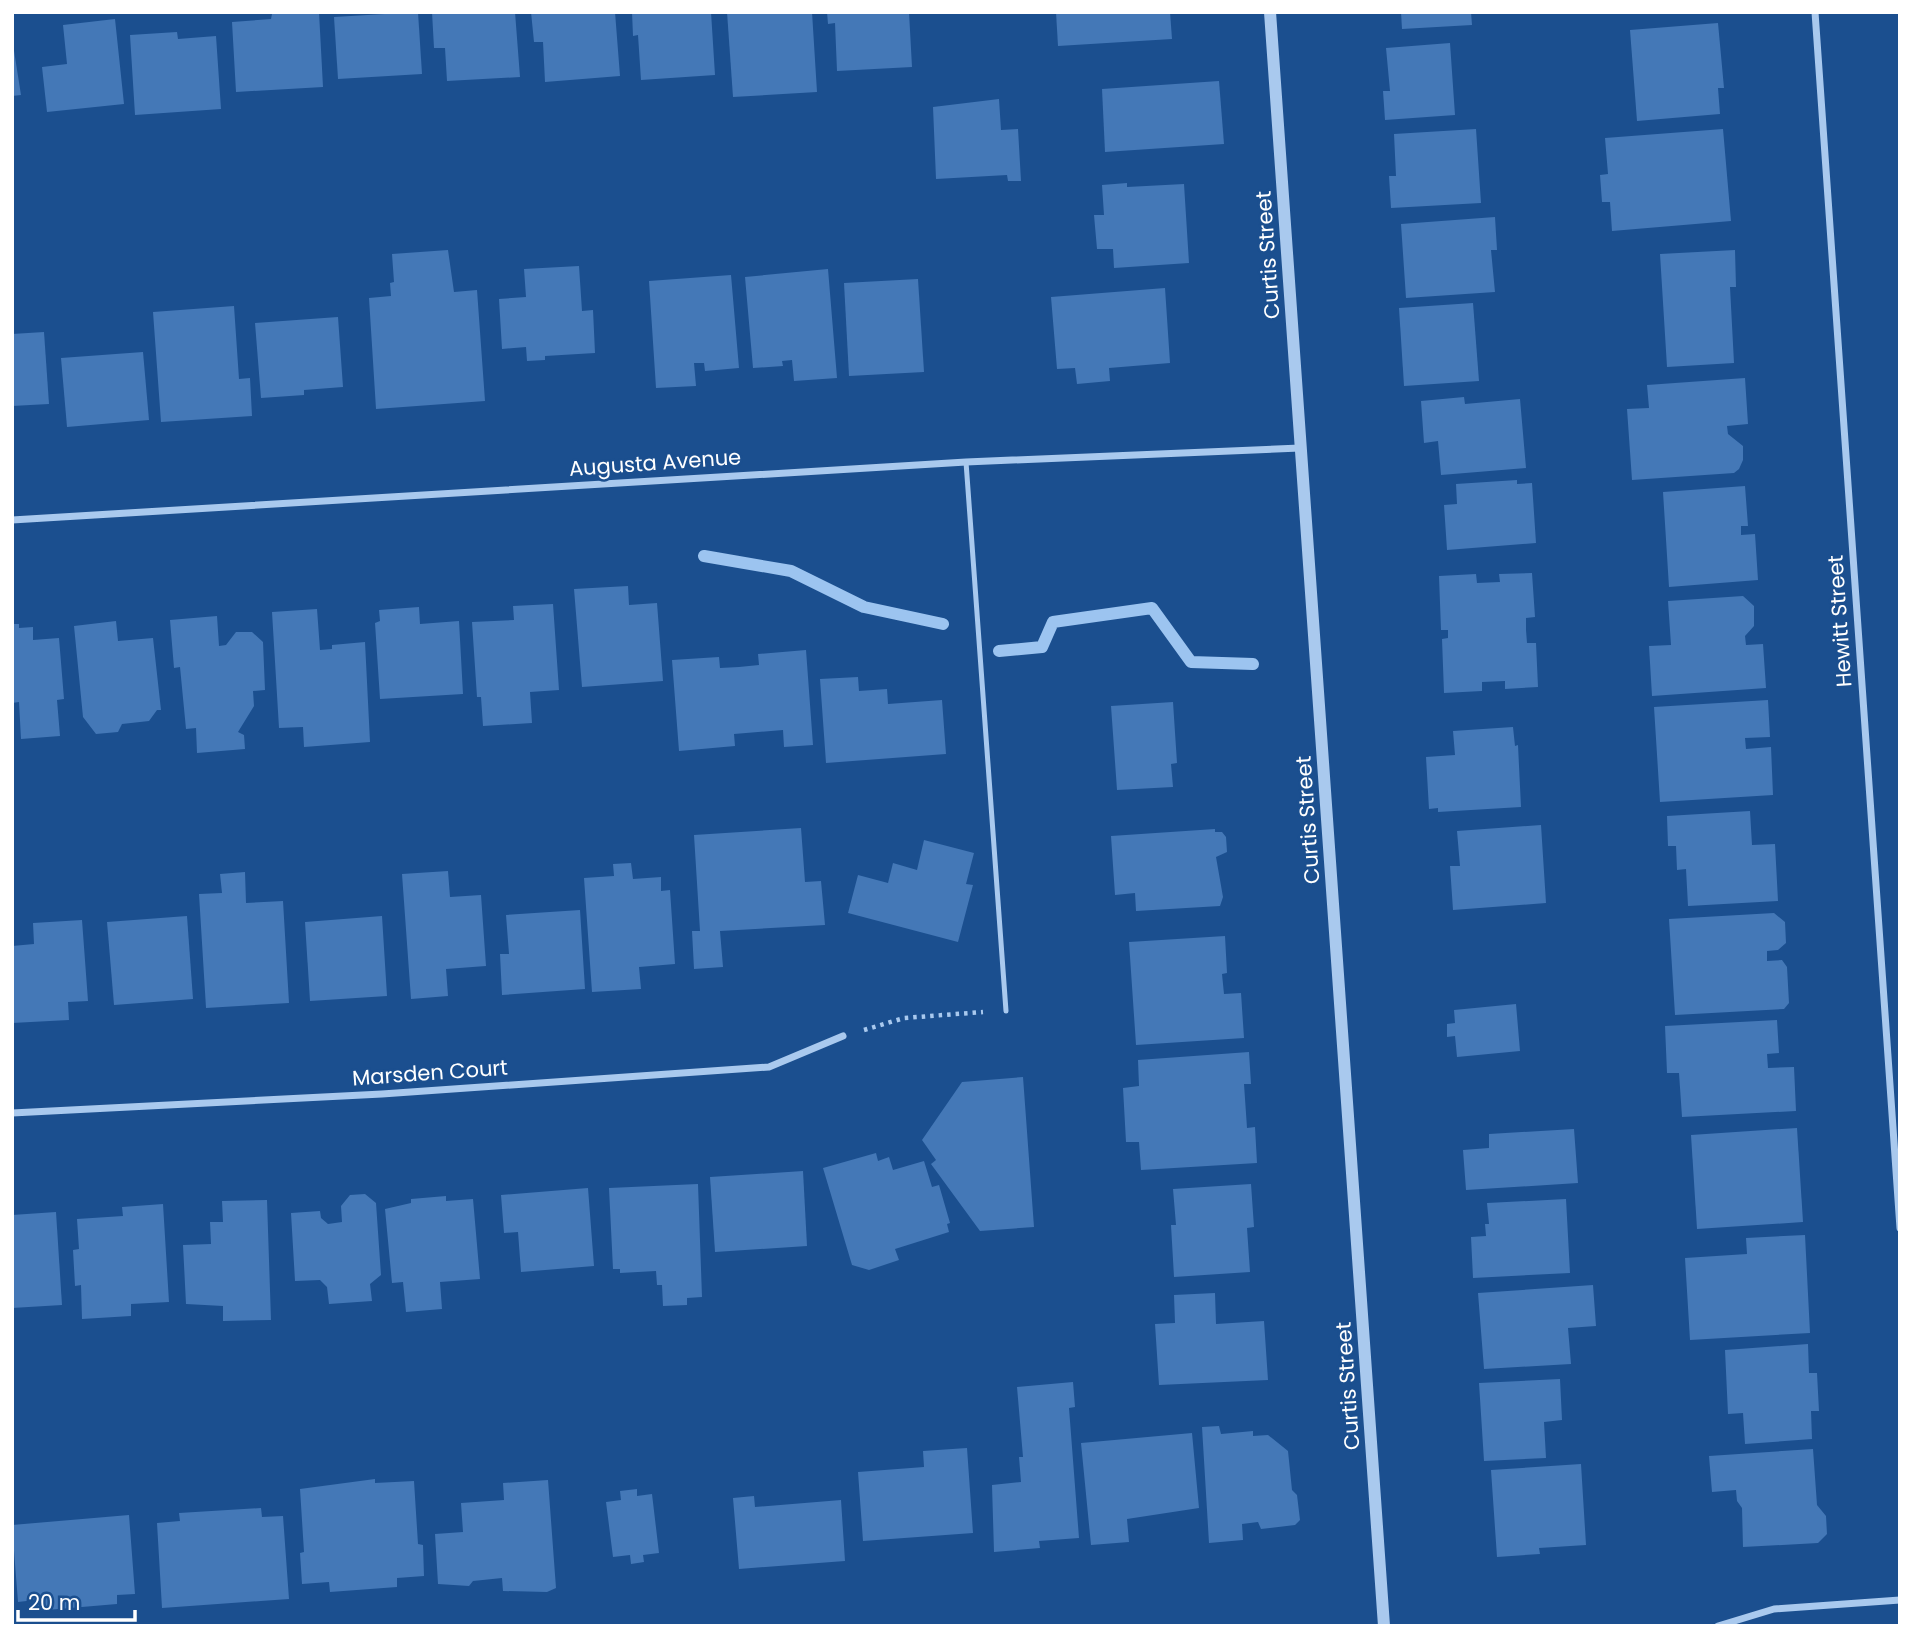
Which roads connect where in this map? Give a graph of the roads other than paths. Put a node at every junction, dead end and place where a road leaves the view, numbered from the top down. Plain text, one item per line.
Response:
1 (1270, 12) edge
2 (1815, 12) edge
3 (1300, 447) junction
4 (967, 462) junction
5 (12, 520) edge
6 (1006, 1011) road end
7 (843, 1036) road end
8 (1900, 1091) edge
9 (1890, 1092) junction
10 (12, 1113) edge
11 (1900, 1228) edge
12 (1900, 1600) edge
13 (1384, 1626) edge
14 (1718, 1626) edge

1 - 3 street, Curtis Street
2 - 9 street, Hewitt Street
3 - 4 street, Augusta Avenue
3 - 13 street, Curtis Street
4 - 5 street, Augusta Avenue
4 - 6 lane
7 - 10 street, Marsden Court
8 - 9 street
9 - 11 street, Hewitt Street
12 - 14 street

